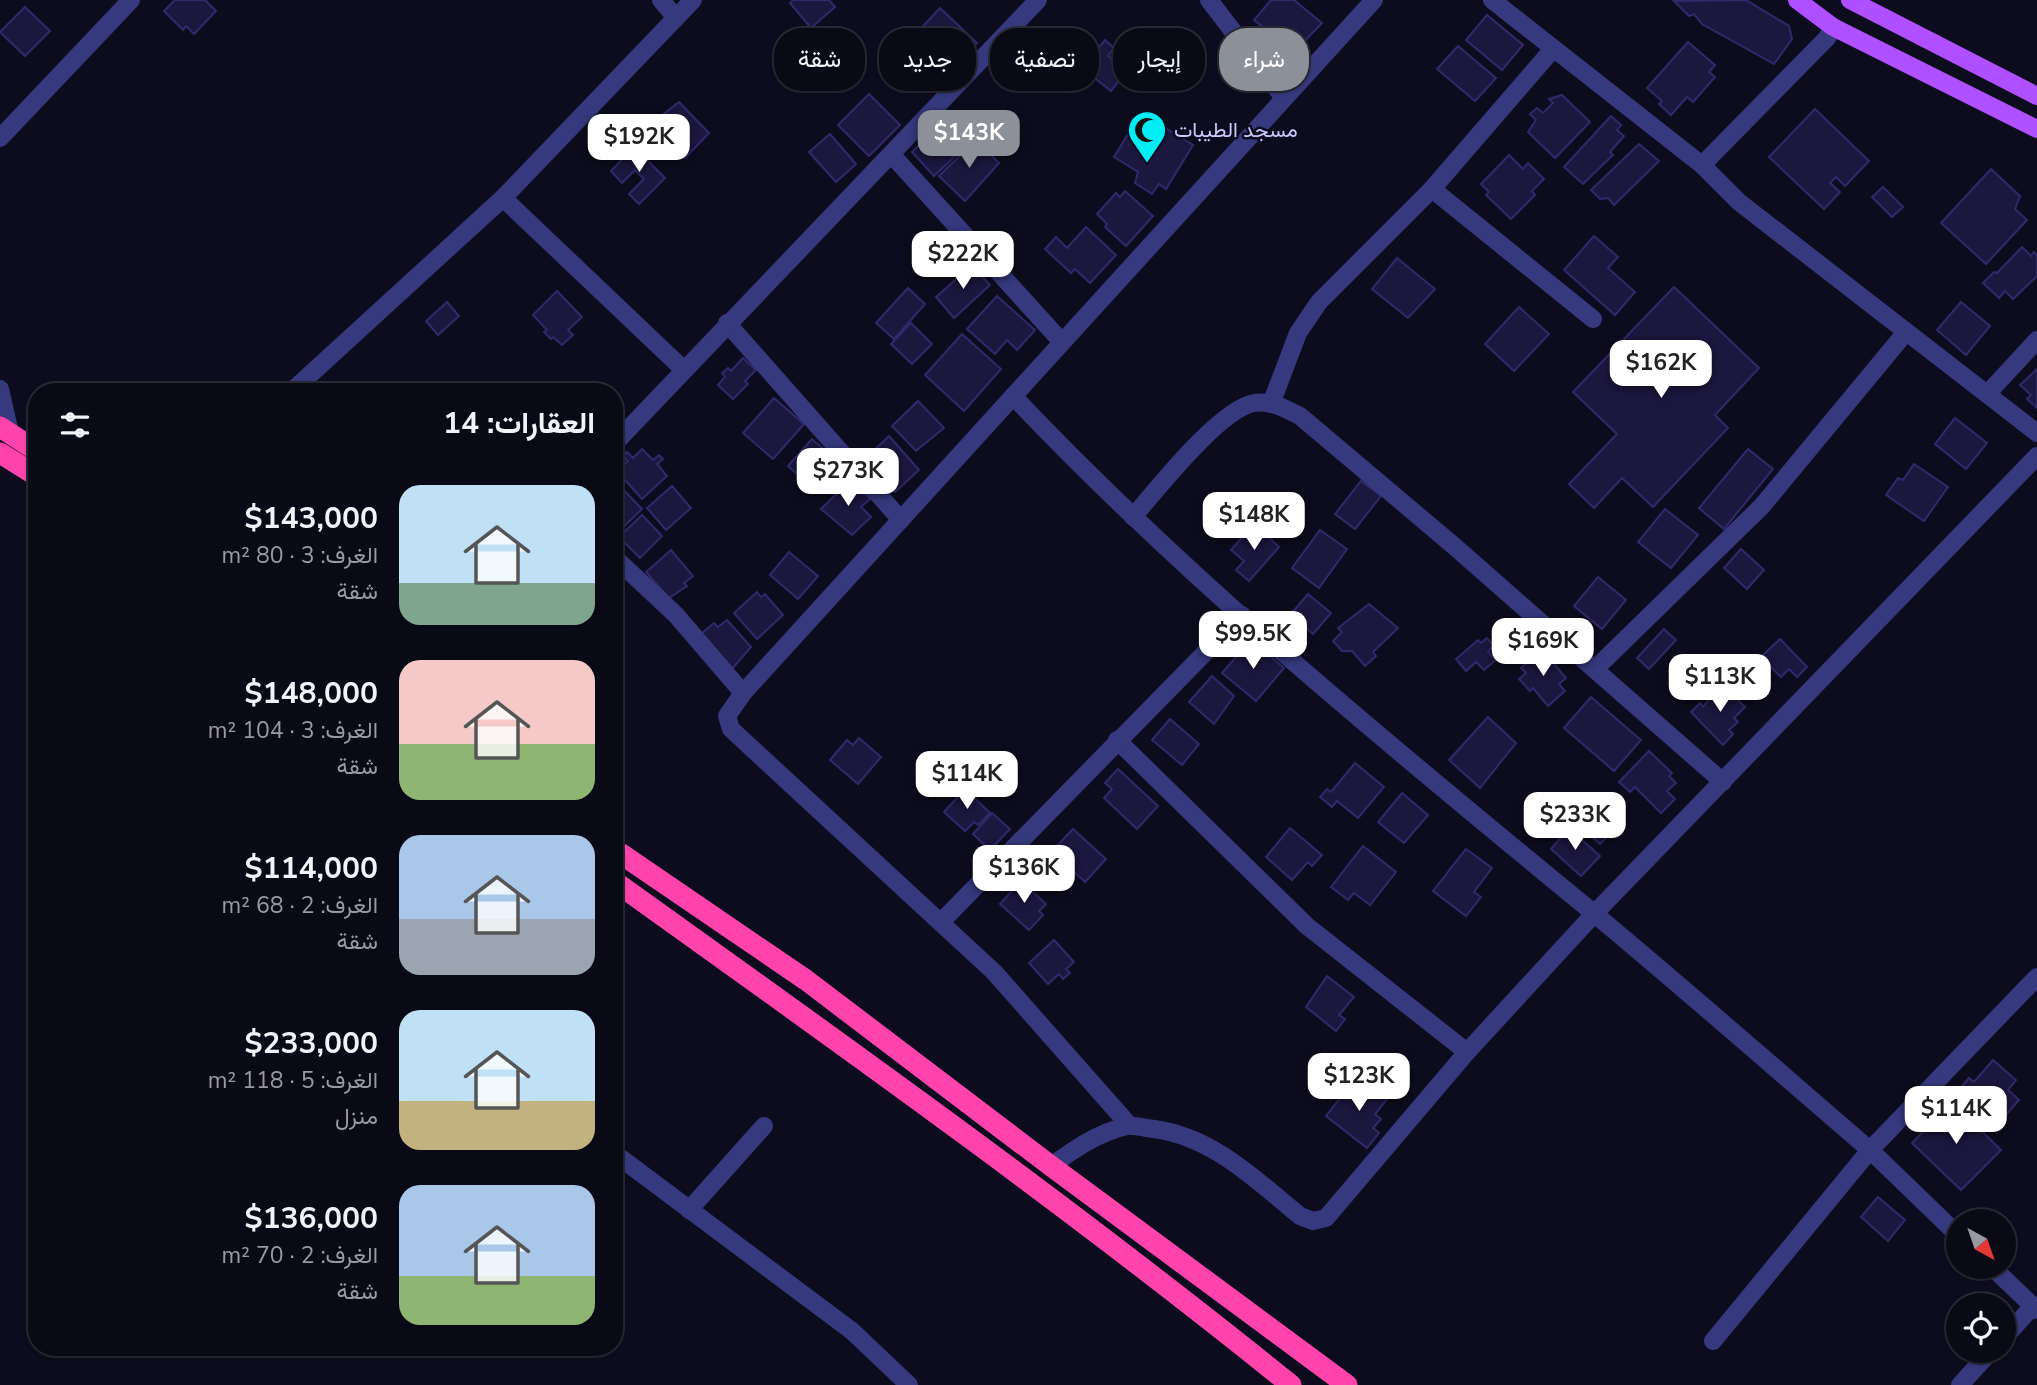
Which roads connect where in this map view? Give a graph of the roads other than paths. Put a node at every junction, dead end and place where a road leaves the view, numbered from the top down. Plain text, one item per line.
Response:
1 (131, 0) edge
2 (661, 0) edge
3 (693, 0) edge
4 (1038, 0) edge
5 (1209, 0) edge
6 (1374, 0) edge
7 (1492, 0) edge
8 (1797, 0) edge
9 (1850, 0) edge
10 (676, 18) junction
11 (1833, 27) junction
12 (1553, 49) junction
13 (2037, 96) edge
14 (1284, 98) junction
15 (2037, 129) edge
16 (0, 138) edge
17 (891, 154) junction
18 (1702, 165) junction
19 (1432, 189) junction
20 (503, 198) junction
21 (1593, 319) dead end
22 (727, 323) junction
23 (1906, 332) junction
24 (2037, 340) edge
25 (1061, 341) junction
26 (683, 369) junction
27 (301, 383) edge
28 (0, 389) edge
29 (1988, 393) junction
30 (1013, 396) junction
31 (1271, 404) junction
32 (5, 430) edge
33 (2037, 433) edge
34 (623, 434) edge
35 (28, 445) edge
36 (0, 453) edge
37 (2037, 456) edge
38 (28, 470) edge
39 (1133, 517) junction
40 (901, 520) junction
41 (623, 565) edge
42 (1242, 615) junction
43 (1595, 669) junction
44 (743, 693) junction
45 (1117, 740) junction
46 (1723, 782) junction
47 (623, 855) edge
48 (623, 887) edge
49 (1594, 914) junction
50 (942, 921) junction
51 (2037, 977) edge
52 (1467, 1052) junction
53 (1129, 1125) junction
54 (764, 1126) dead end
55 (1870, 1150) junction
56 (623, 1160) edge
57 (1051, 1166) junction
58 (689, 1210) junction
59 (1946, 1223) edge
60 (2005, 1279) edge
61 (2035, 1308) edge
62 (2016, 1326) edge
63 (1713, 1341) dead end
64 (1980, 1363) edge
65 (909, 1385) edge
66 (1291, 1385) edge
67 (1347, 1385) edge
68 (1960, 1385) edge

1 - 16 street
2 - 10 street
3 - 10 street
4 - 17 street
5 - 14 street
6 - 14 street
7 - 12 street
8 - 11 main road
9 - 13 main road
10 - 20 street
11 - 15 main road
11 - 18 street
12 - 18 street
12 - 19 street
14 - 25 street
17 - 22 street
17 - 25 street
18 - 23 street
19 - 21 street
19 - 31 street
20 - 26 street
20 - 27 street
22 - 26 street
22 - 40 street
23 - 29 street
23 - 43 street
24 - 29 street
25 - 30 street
26 - 34 street
28 - 32 street
29 - 33 street
30 - 39 street
30 - 40 street
31 - 39 street
31 - 43 street
32 - 35 highway
36 - 38 highway
37 - 46 street
39 - 42 street
40 - 44 street
41 - 44 street
42 - 45 street
42 - 49 street
43 - 46 street
44 - 50 street
45 - 50 street
45 - 52 street
46 - 49 street
47 - 57 highway
48 - 66 highway
49 - 52 street
49 - 55 street
50 - 53 street
51 - 55 street
52 - 53 street
53 - 57 street
54 - 58 street
55 - 59 street
55 - 63 street
56 - 58 street
57 - 67 highway
58 - 65 street
60 - 61 street
61 - 62 street
64 - 68 street

